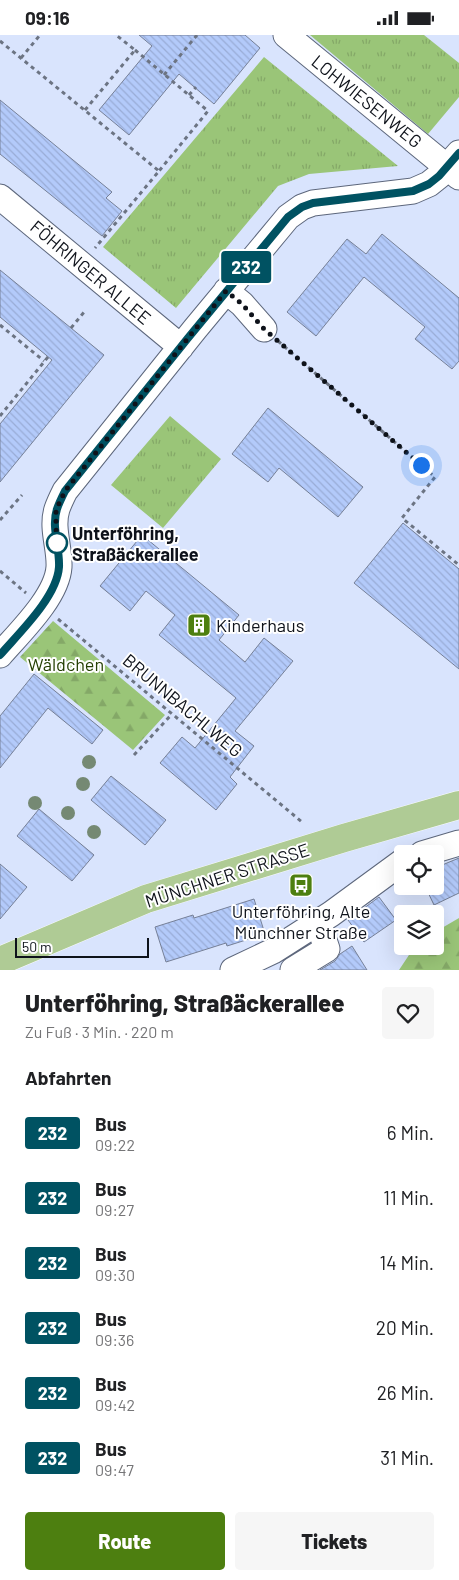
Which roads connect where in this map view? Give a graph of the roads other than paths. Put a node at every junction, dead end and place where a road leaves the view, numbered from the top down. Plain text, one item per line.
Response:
1 (286, 35) edge
2 (455, 166) edge
3 (0, 197) edge
4 (226, 291) junction
5 (264, 329) road end
6 (181, 347) junction
7 (0, 655) edge
8 (459, 805) edge
9 (459, 843) edge
10 (444, 847) edge
11 (394, 868) edge
12 (318, 922) junction
13 (0, 961) edge
14 (244, 968) edge
15 (294, 970) edge

1 - 2 street, LOHWIESENWEG
2 - 4 street
3 - 6 street, FÖHRINGER ALLEE
4 - 5 street
4 - 6 street
6 - 7 street
8 - 13 main road, MÜNCHNER STRASSE
9 - 10 street
11 - 12 street
12 - 14 street
12 - 15 street

